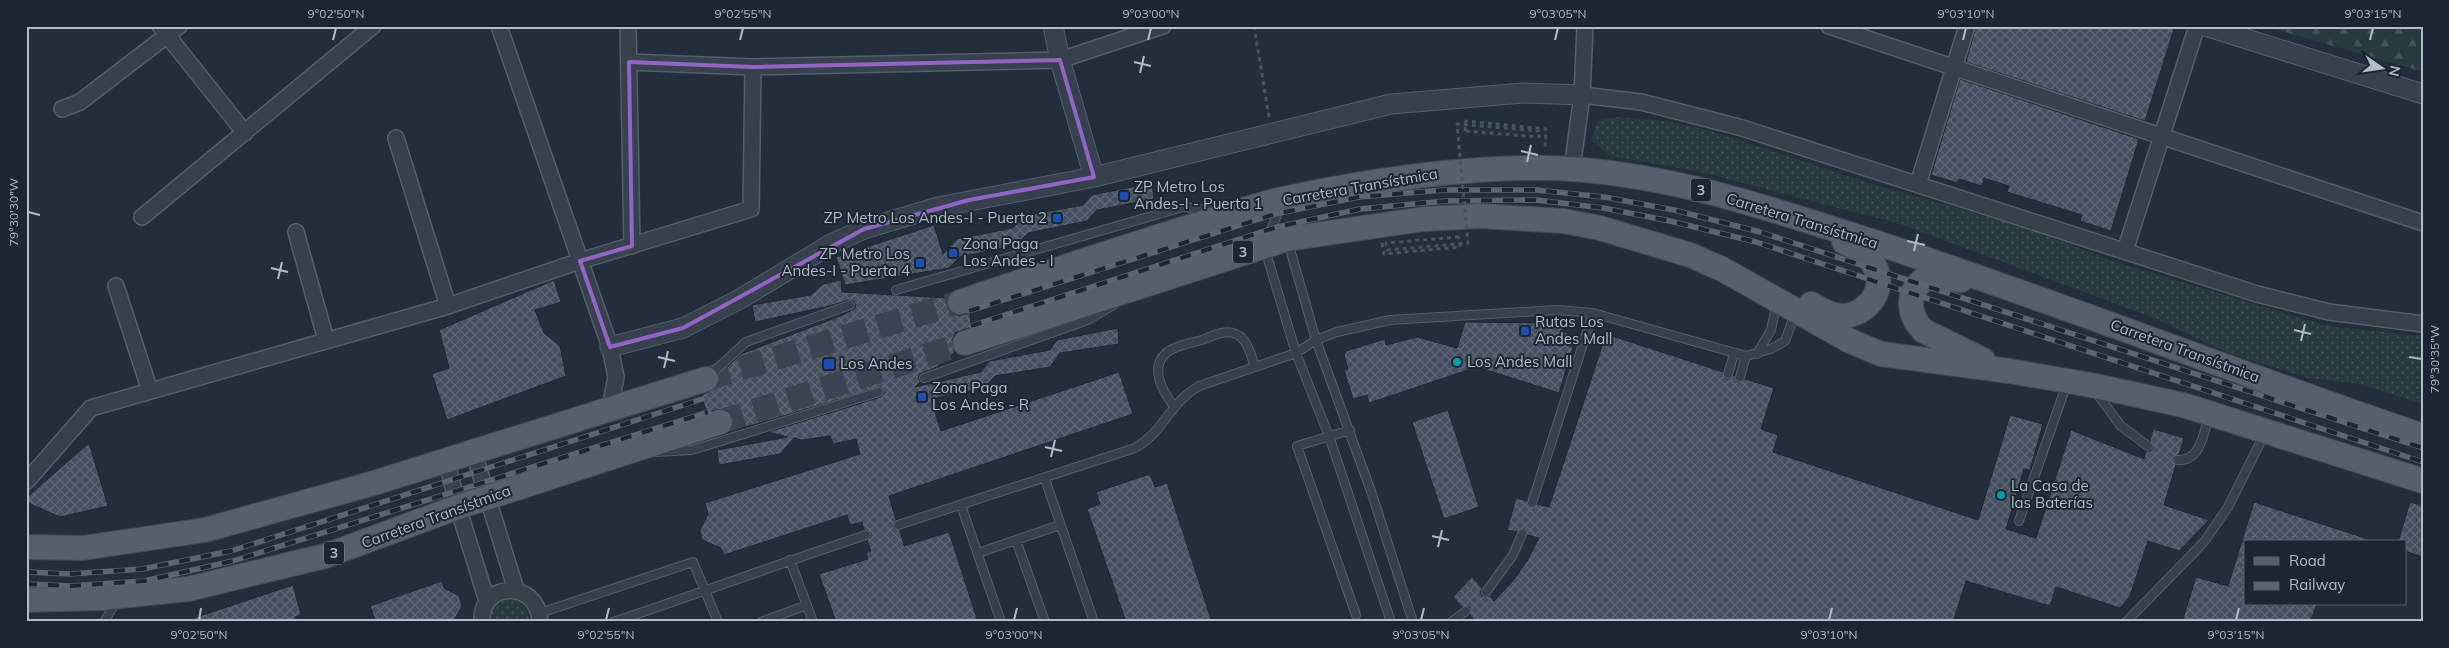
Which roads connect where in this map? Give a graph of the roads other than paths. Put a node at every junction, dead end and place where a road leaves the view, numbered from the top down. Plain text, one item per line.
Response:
1 (373, 26) edge
2 (499, 26) edge
3 (628, 26) edge
4 (1053, 26) edge
5 (1163, 26) edge
6 (1585, 26) edge
7 (1829, 26) edge
8 (1968, 26) edge
9 (2197, 26) edge
10 (2205, 26) edge
11 (169, 29) edge
12 (1060, 60) junction
13 (629, 62) junction
14 (753, 67) junction
15 (1954, 68) junction
16 (2423, 94) edge
17 (1582, 95) junction
18 (62, 109) dead end
19 (245, 133) junction
20 (2161, 136) junction
21 (396, 138) dead end
22 (1572, 169) junction
23 (1094, 177) junction
24 (1918, 184) junction
25 (1699, 189) junction
26 (1284, 198) junction
27 (1237, 213) junction
28 (142, 217) dead end
29 (2423, 223) edge
30 (1607, 230) junction
31 (296, 232) dead end
32 (1287, 239) junction
33 (632, 246) junction
34 (1264, 246) junction
35 (2125, 251) junction
36 (580, 261) junction
37 (116, 286) dead end
38 (1132, 289) junction
39 (896, 290) dead end
40 (960, 302) tunnel mouth
41 (850, 305) dead end
42 (1787, 305) junction
43 (448, 306) junction
44 (1593, 313) junction
45 (2097, 319) junction
46 (2423, 324) edge
47 (326, 340) junction
48 (1316, 340) junction
49 (965, 343) tunnel mouth
50 (610, 346) junction
51 (1296, 353) junction
52 (1734, 354) junction
53 (1757, 354) junction
54 (1746, 356) junction
55 (1256, 366) junction
56 (2008, 371) junction
57 (1728, 374) dead end
58 (1740, 377) dead end
59 (924, 378) dead end
60 (706, 379) joint
61 (2068, 381) junction
62 (2092, 385) junction
63 (150, 391) junction
64 (879, 392) dead end
65 (1174, 406) junction
66 (610, 408) junction
67 (2210, 412) junction
68 (720, 422) tunnel mouth
69 (1350, 430) junction
70 (2266, 431) junction
71 (1329, 436) junction
72 (2423, 436) edge
73 (2148, 446) dead end
74 (473, 450) junction
75 (629, 452) junction
76 (446, 459) junction
77 (2178, 460) dead end
78 (32, 465) edge
79 (1045, 479) junction
80 (2423, 480) edge
81 (26, 482) edge
82 (486, 498) junction
83 (1532, 503) dead end
84 (962, 505) junction
85 (458, 507) junction
86 (2019, 521) dead end
87 (898, 525) dead end
88 (1060, 525) junction
89 (1522, 534) dead end
90 (866, 535) dead end
91 (1016, 540) junction
92 (26, 547) edge
93 (978, 553) junction
94 (790, 560) junction
95 (516, 590) junction
96 (706, 592) junction
97 (1486, 592) dead end
98 (130, 596) junction
99 (26, 600) edge
100 (487, 601) junction
101 (806, 605) junction
102 (1466, 611) dead end
103 (1356, 615) dead end
104 (540, 617) edge
105 (104, 622) edge
106 (482, 622) edge
107 (613, 622) edge
108 (718, 622) edge
109 (762, 622) edge
110 (813, 622) edge
111 (1001, 622) edge
112 (1045, 622) edge
113 (1094, 622) edge
114 (1390, 622) edge
115 (1413, 622) edge
116 (1451, 622) edge
117 (2126, 622) edge

1 - 19 street
2 - 36 street
3 - 13 street
4 - 12 street
5 - 12 street
6 - 17 street
7 - 15 street
8 - 15 street
9 - 20 street
10 - 16 street
11 - 18 street
11 - 19 street
12 - 14 street
12 - 23 street
13 - 14 street
13 - 33 street
14 - 33 street
15 - 20 street
15 - 24 street
17 - 22 street
17 - 23 street
17 - 24 street
19 - 28 street
20 - 29 street
20 - 35 street
21 - 43 street
22 - 25 main road, Carretera Transístmica / 3
22 - 26 main road, Carretera Transístmica / 3
23 - 50 street
24 - 35 street
25 - 30 main road
25 - 45 main road, Carretera Transístmica / 3
26 - 27 main road, Carretera Transístmica / 3
26 - 34 lane
27 - 39 lane
27 - 40 main road, Carretera Transístmica / 3
30 - 32 main road, 3
30 - 42 main road, 3
31 - 47 street
32 - 34 main road, 3
32 - 48 lane
33 - 36 street
34 - 38 main road, 3
34 - 51 lane
35 - 46 street
36 - 43 street
36 - 50 street
37 - 63 street
38 - 49 main road, 3
38 - 59 lane
41 - 60 lane
42 - 53 lane
42 - 53 lane
42 - 56 main road, 3
43 - 47 street
44 - 48 lane
44 - 52 lane
44 - 83 lane
45 - 56 main road
45 - 72 main road, Carretera Transístmica / 3
47 - 63 street
48 - 51 lane
48 - 69 lane
50 - 66 street
51 - 55 lane
51 - 71 lane
52 - 54 lane
52 - 57 lane
53 - 54 lane
54 - 58 lane
55 - 65 lane
55 - 65 lane
56 - 61 main road, 3
60 - 66 main road
61 - 62 main road, 3
61 - 86 lane
62 - 67 main road, 3
62 - 73 lane
63 - 78 street
64 - 75 lane
65 - 79 lane
66 - 74 main road
67 - 70 main road, 3
67 - 77 lane
68 - 75 main road, Carretera Transístmica / 3
69 - 71 lane
69 - 115 lane
70 - 80 main road, 3
70 - 117 lane
71 - 103 lane
71 - 114 lane
74 - 76 main road
74 - 82 street
75 - 82 main road, Carretera Transístmica / 3
76 - 85 street
76 - 92 main road
78 - 81 street
79 - 84 lane
79 - 88 lane
82 - 85 main road, Carretera Transístmica / 3
82 - 95 street
84 - 87 lane
84 - 93 lane
85 - 98 main road, Carretera Transístmica / 3
85 - 100 street
88 - 91 lane
88 - 113 lane
89 - 97 lane
90 - 94 lane
91 - 93 lane
91 - 112 lane
93 - 111 lane
94 - 96 lane
94 - 101 lane
95 - 100 street
95 - 104 street
96 - 104 lane
96 - 107 lane
96 - 108 lane
98 - 99 main road, Carretera Transístmica / 3
98 - 105 lane
100 - 106 street
101 - 109 lane
101 - 110 lane
102 - 116 lane

